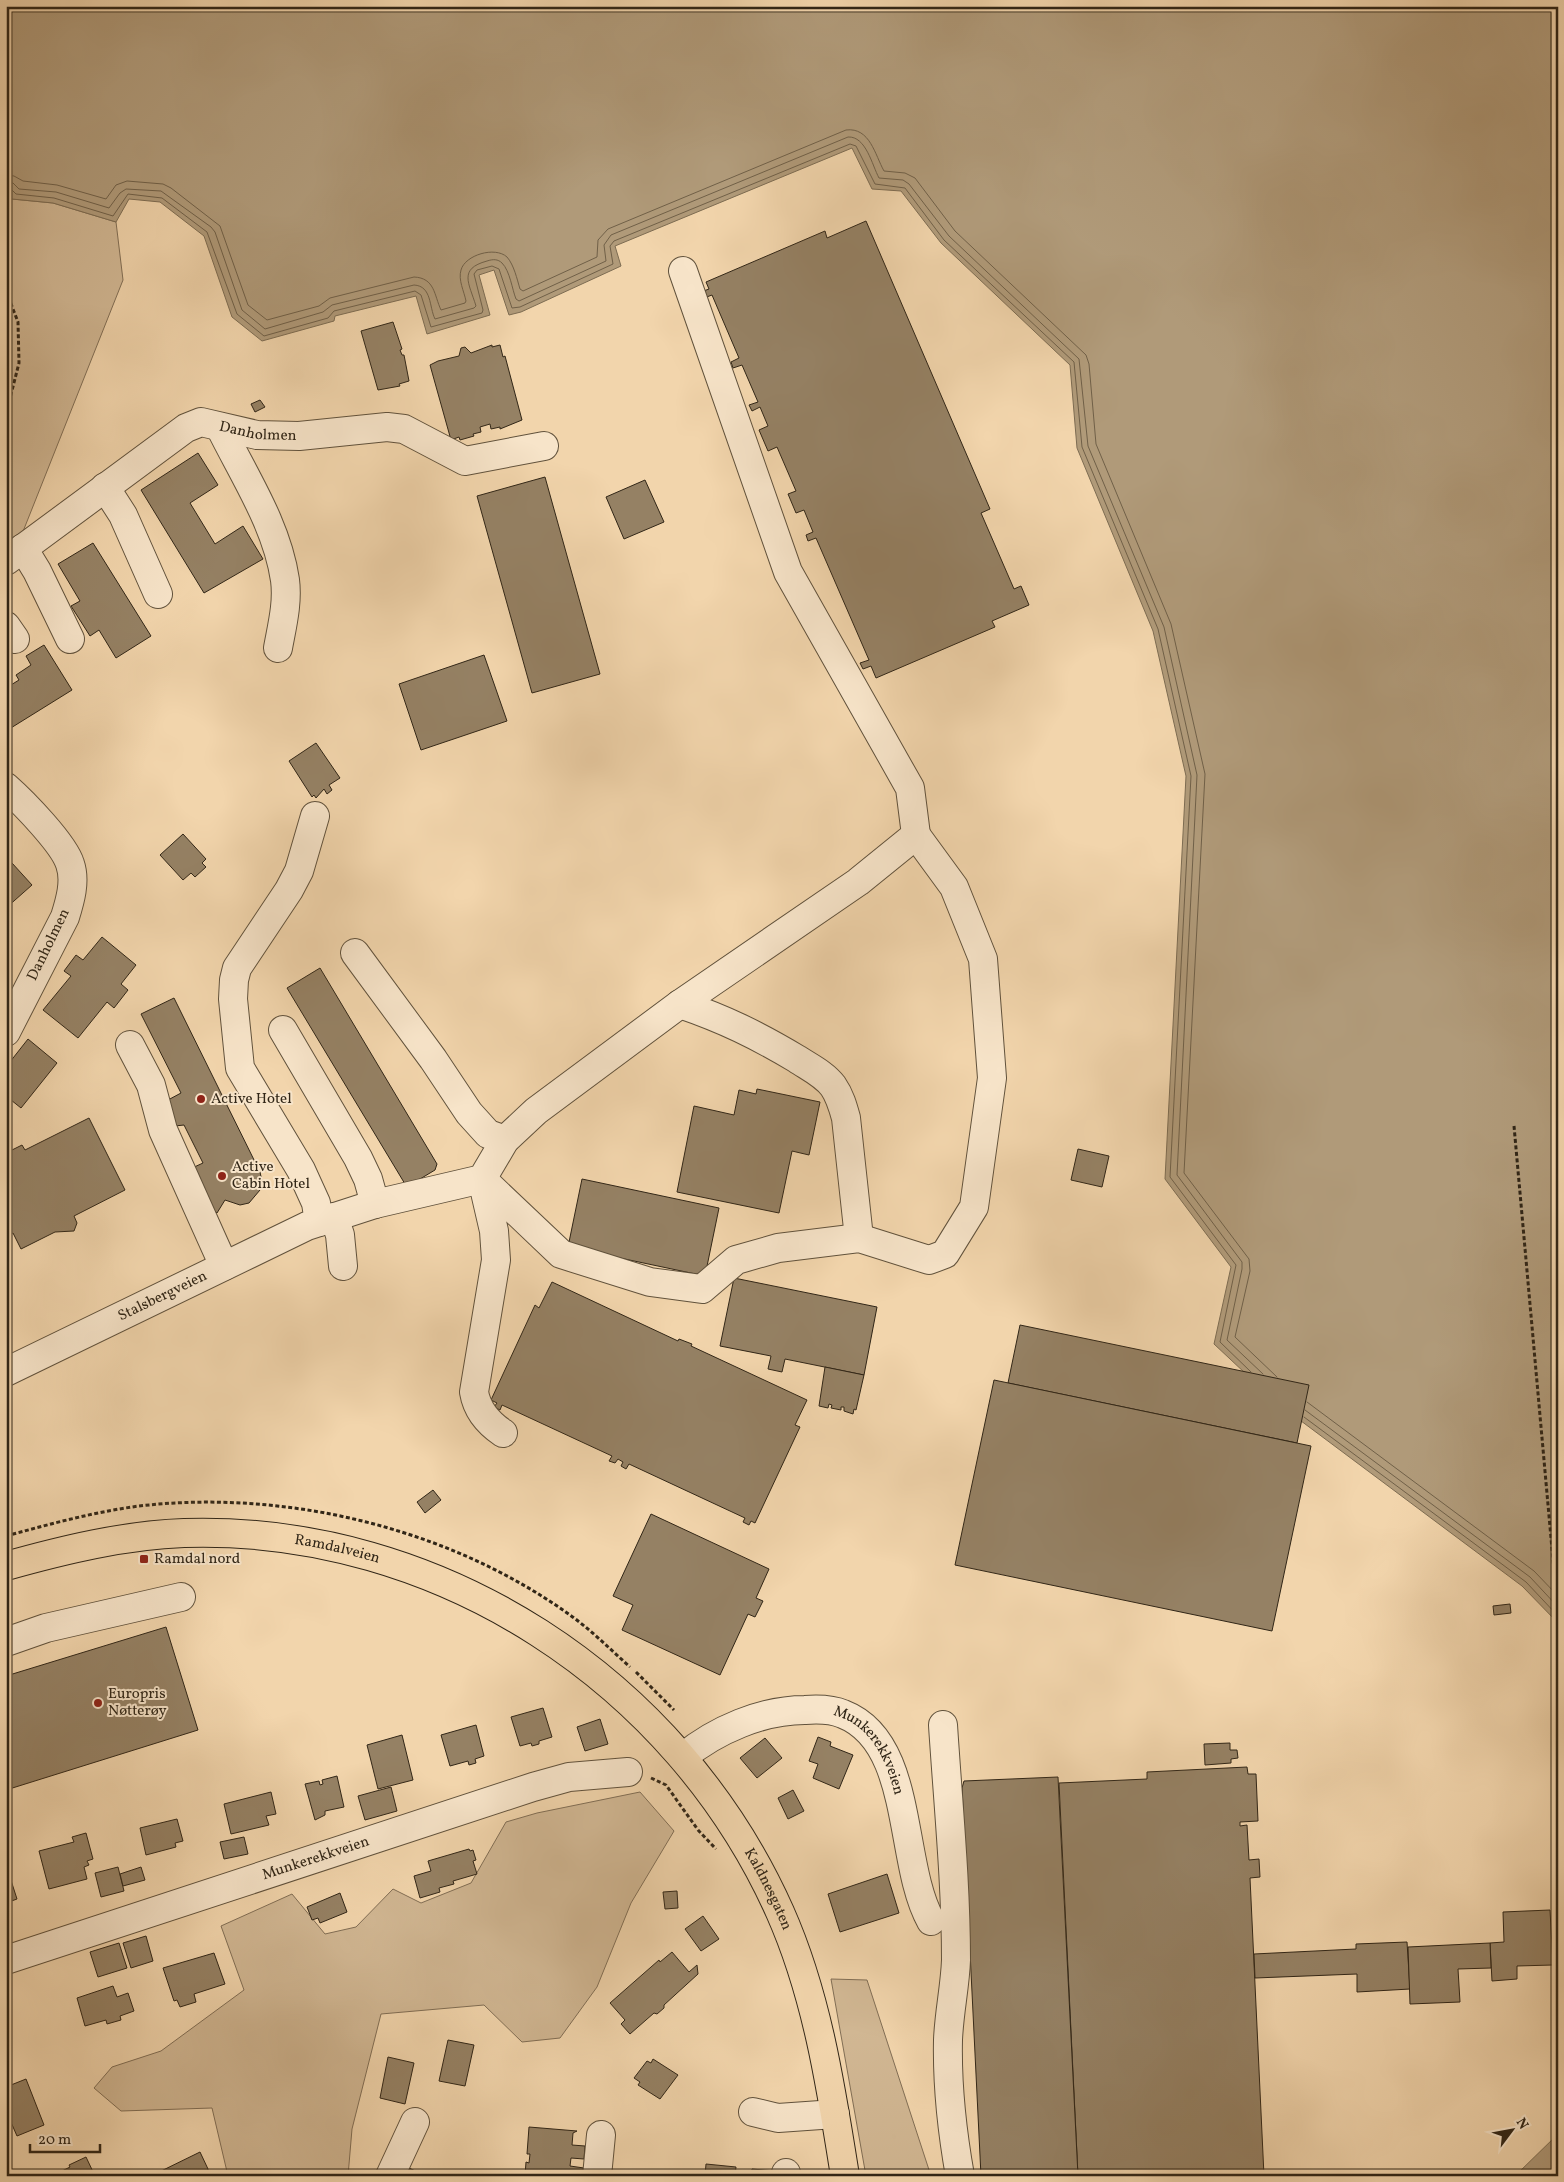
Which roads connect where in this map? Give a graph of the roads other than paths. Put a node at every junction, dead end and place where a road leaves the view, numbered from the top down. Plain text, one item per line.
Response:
1 (682, 270) dead end
2 (220, 426) junction
3 (544, 446) dead end
4 (105, 487) junction
5 (14, 555) edge
6 (158, 594) dead end
7 (70, 639) dead end
8 (278, 648) dead end
9 (6, 787) edge
10 (315, 816) dead end
11 (916, 835) junction
12 (355, 953) dead end
13 (680, 1004) junction
14 (283, 1030) dead end
15 (6, 1032) edge
16 (130, 1045) dead end
17 (505, 1140) junction
18 (482, 1179) junction
19 (375, 1204) junction
20 (326, 1219) junction
21 (859, 1238) junction
22 (224, 1266) junction
23 (343, 1266) dead end
24 (6, 1372) edge
25 (503, 1432) dead end
26 (6, 1566) edge
27 (181, 1597) dead end
28 (6, 1642) edge
29 (631, 1702) joint
30 (942, 1725) dead end
31 (683, 1757) junction
32 (628, 1772) road end
33 (931, 1921) dead end
34 (6, 1960) edge
35 (753, 2112) dead end
36 (835, 2114) junction
37 (415, 2122) dead end
38 (601, 2136) dead end
39 (390, 2176) edge
40 (597, 2176) edge
41 (845, 2176) edge
42 (960, 2176) edge

1 - 11 street
2 - 3 street, Danholmen
2 - 4 street, Danholmen
2 - 8 street
4 - 5 street, Danholmen
4 - 6 street
5 - 7 street
9 - 15 street, Danholmen
10 - 20 street
11 - 13 street
11 - 21 street
12 - 17 street
13 - 17 street
13 - 21 street
14 - 19 street
16 - 22 street
17 - 18 street
18 - 19 street, Stalsbergveien
18 - 21 street
18 - 25 street
19 - 20 street, Stalsbergveien
20 - 22 street, Stalsbergveien
20 - 23 street
22 - 24 street, Stalsbergveien
26 - 29 main road, Ramdalveien
27 - 28 street
29 - 31 main road, Kaldnesgaten
30 - 42 street
31 - 33 street, Munkerekkveien
31 - 36 main road, Kaldnesgaten
32 - 34 street, Munkerekkveien
35 - 36 street
36 - 41 main road, Kaldnesgaten
37 - 39 street
38 - 40 street

